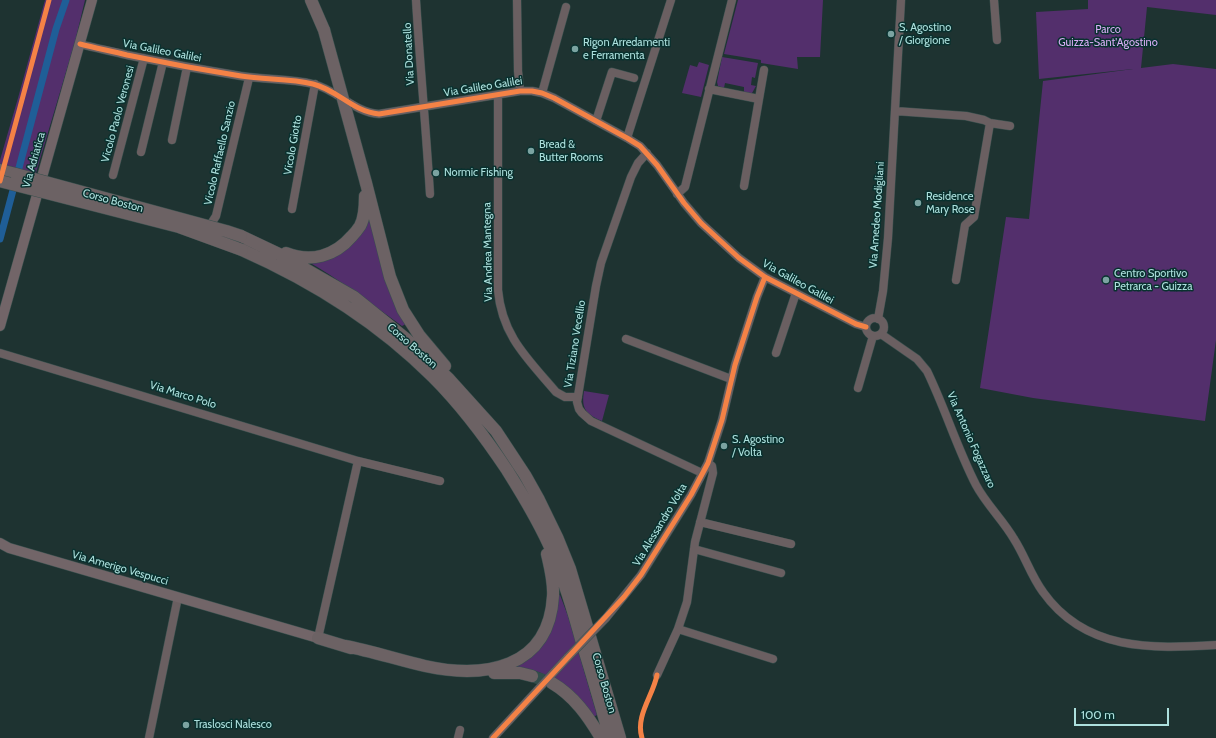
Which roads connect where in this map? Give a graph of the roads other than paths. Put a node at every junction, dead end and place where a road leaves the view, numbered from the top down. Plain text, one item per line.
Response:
1 (92, 0) edge
2 (311, 0) edge
3 (416, 0) edge
4 (517, 0) edge
5 (671, 0) edge
6 (732, 0) edge
7 (901, 0) edge
8 (994, 0) edge
9 (566, 7) dead end
10 (997, 40) dead end
11 (80, 44) junction
12 (144, 58) junction
13 (163, 62) junction
14 (187, 67) junction
15 (764, 70) dead end
16 (249, 78) junction
17 (634, 78) dead end
18 (315, 84) junction
19 (709, 89) junction
20 (520, 91) junction
21 (542, 92) junction
22 (498, 95) junction
23 (759, 99) junction
24 (424, 107) junction
25 (895, 111) junction
26 (596, 121) junction
27 (990, 123) junction
28 (1010, 126) dead end
29 (627, 138) junction
30 (172, 140) dead end
31 (140, 152) dead end
32 (647, 153) junction
33 (0, 170) edge
34 (114, 175) dead end
35 (0, 181) edge
36 (366, 183) junction
37 (744, 186) dead end
38 (430, 194) dead end
39 (677, 194) junction
40 (292, 209) dead end
41 (207, 230) dead end
42 (241, 236) junction
43 (765, 277) junction
44 (956, 280) dead end
45 (796, 293) junction
46 (878, 319) junction
47 (0, 326) edge
48 (866, 327) junction
49 (877, 335) junction
50 (626, 339) dead end
51 (0, 353) edge
52 (776, 353) dead end
53 (732, 379) junction
54 (858, 388) dead end
55 (578, 397) junction
56 (496, 431) junction
57 (358, 461) junction
58 (708, 463) junction
59 (702, 473) junction
60 (440, 481) dead end
61 (700, 522) junction
62 (541, 529) junction
63 (791, 544) dead end
64 (3, 546) edge
65 (694, 549) junction
66 (781, 573) dead end
67 (178, 597) junction
68 (678, 630) junction
69 (318, 638) junction
70 (1216, 645) edge
71 (345, 646) junction
72 (772, 659) dead end
73 (657, 675) dead end
74 (532, 676) tunnel mouth
75 (552, 683) tunnel mouth
76 (148, 738) edge
77 (493, 738) edge
78 (601, 738) edge
79 (610, 738) edge
80 (620, 738) edge

1 - 11 main road, Via Adriatica
2 - 36 highway, bridge
3 - 24 street, Via Donatello
4 - 20 street
5 - 29 street
6 - 19 street
7 - 25 street, Via Amedeo Modigliani
8 - 10 street
9 - 21 street
11 - 12 street, Via Galileo Galilei
11 - 47 main road, Via Adriatica
12 - 13 street, Via Galileo Galilei
12 - 34 street, Vicolo Paolo Veronesi
13 - 14 street, Via Galileo Galilei
13 - 31 street
14 - 16 street, Via Galileo Galilei
14 - 30 street
15 - 23 street
16 - 18 street, Via Galileo Galilei
16 - 41 street, Vicolo Raffaello Sanzio
17 - 26 street
18 - 24 street, Via Galileo Galilei
18 - 40 street, Vicolo Giotto
19 - 23 street
19 - 39 street
20 - 21 street, Via Galileo Galilei
20 - 22 street, Via Galileo Galilei
21 - 26 street, Via Galileo Galilei
22 - 24 street, Via Galileo Galilei
22 - 55 street, Via Andrea Mantegna
23 - 37 street
24 - 38 street
25 - 27 street
25 - 46 street, Via Amedeo Modigliani
26 - 29 street, Via Galileo Galilei
27 - 28 street
27 - 44 street
29 - 32 street, Via Galileo Galilei
32 - 39 street, Via Galileo Galilei
32 - 55 street, Via Tiziano Vecellio
33 - 42 highway, Corso Boston, bridge
35 - 62 highway, Corso Boston, bridge
36 - 42 highway
36 - 56 highway
39 - 43 street, Via Galileo Galilei
42 - 56 highway, Corso Boston
43 - 45 street, Via Galileo Galilei
43 - 53 street, Via Alessandro Volta
45 - 48 street, Via Galileo Galilei
45 - 52 street
46 - 48 street
46 - 49 street
48 - 49 street
49 - 54 street
49 - 70 street, Via Antonio Fogazzaro
50 - 53 street
51 - 57 street, Via Marco Polo
53 - 58 street, Via Alessandro Volta
55 - 59 street, Via Tiziano Vecellio
56 - 80 highway, Corso Boston
57 - 60 street, Via Marco Polo
57 - 69 street
58 - 59 street, Via Alessandro Volta
58 - 61 street, Via Alessandro Volta
59 - 77 street, Via Alessandro Volta, bridge
61 - 63 street
61 - 65 street, Via Alessandro Volta
62 - 71 highway
62 - 79 highway, Corso Boston
64 - 67 main road, Via Amerigo Vespucci
65 - 66 street
65 - 68 street, Via Alessandro Volta
67 - 69 main road
67 - 76 street, Via Amerigo Vespucci
68 - 72 street
68 - 73 street, Via Alessandro Volta
69 - 71 highway
71 - 74 highway
75 - 78 highway

